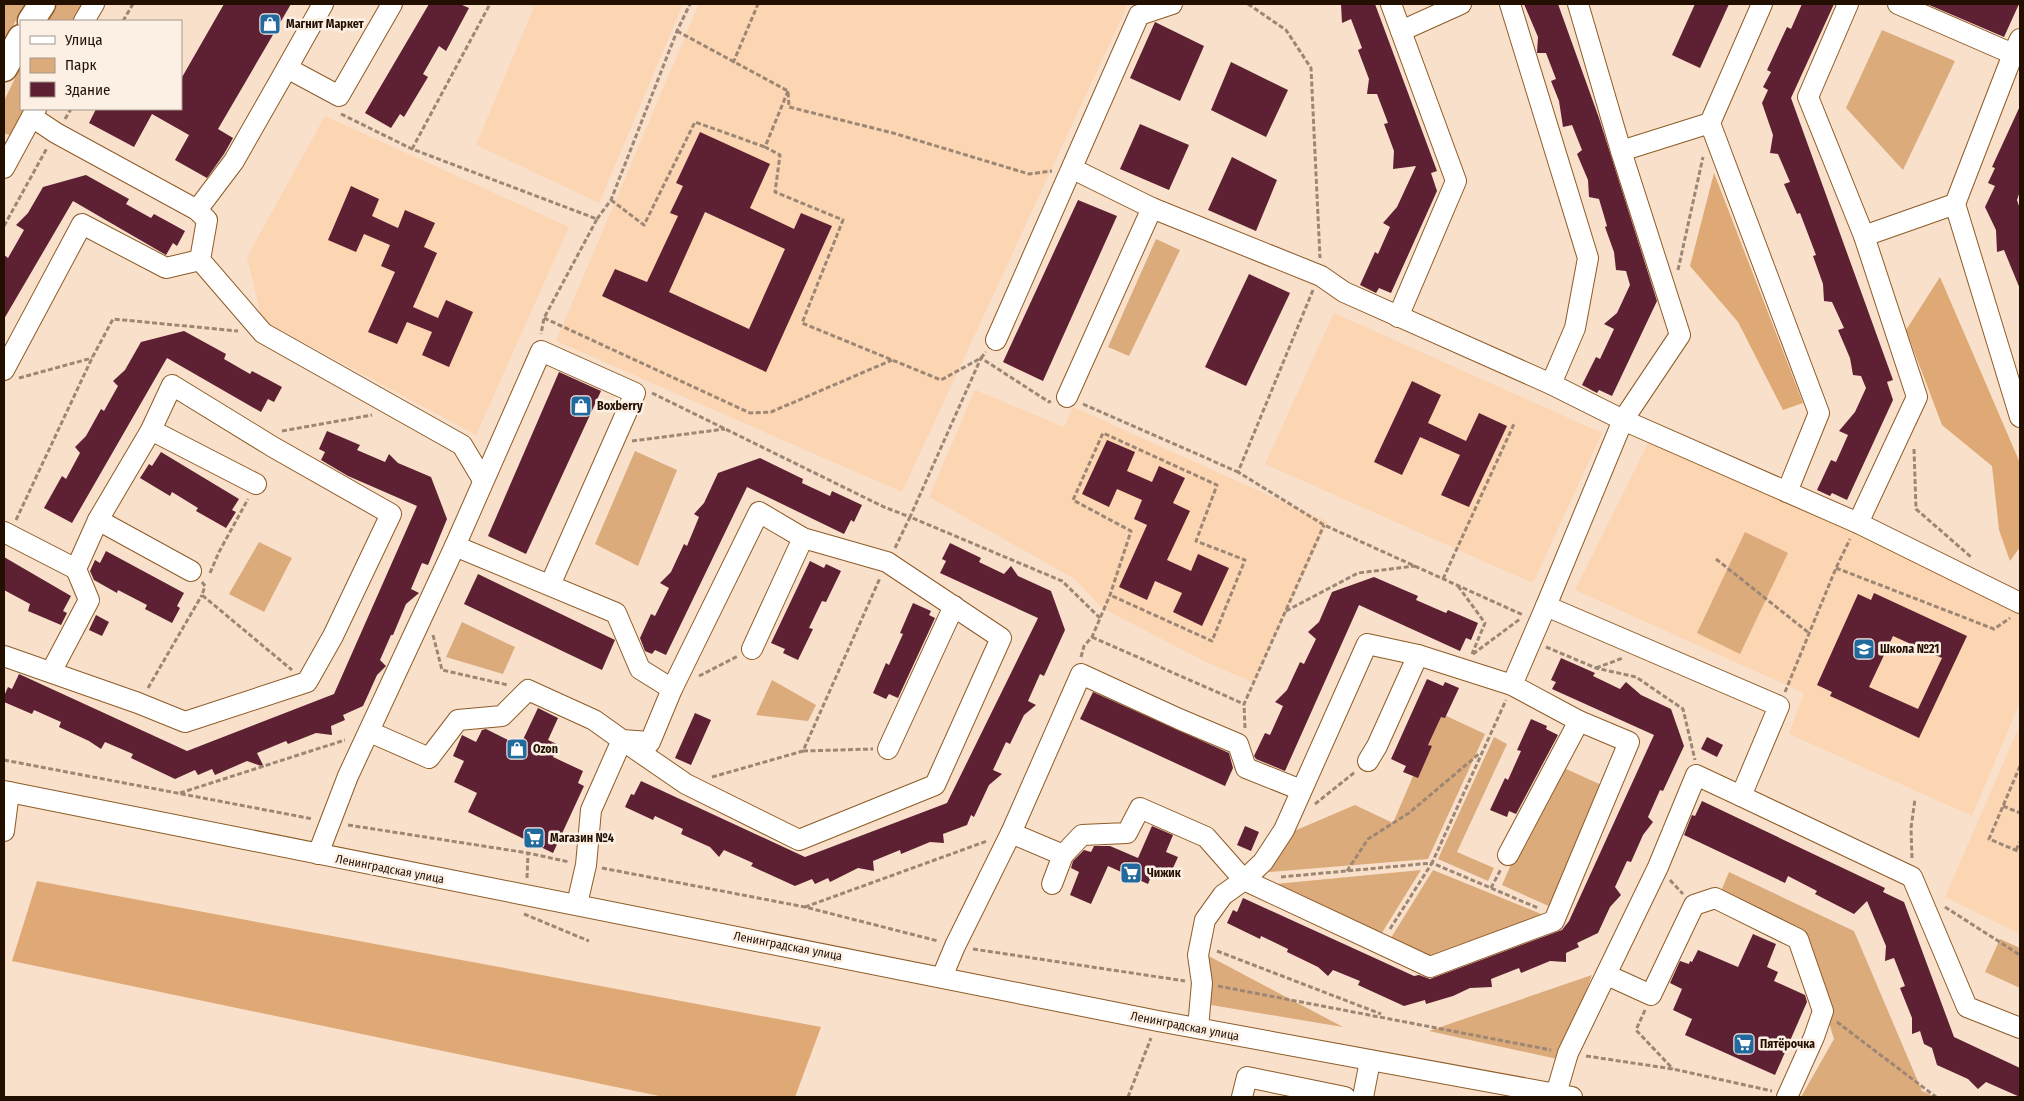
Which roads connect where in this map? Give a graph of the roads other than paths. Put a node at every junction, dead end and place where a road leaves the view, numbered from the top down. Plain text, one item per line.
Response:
1 (42, 4) edge
2 (94, 4) edge
3 (324, 4) edge
4 (392, 4) edge
5 (1172, 4) edge
6 (1391, 4) edge
7 (1461, 4) edge
8 (1510, 4) edge
9 (1578, 4) edge
10 (1762, 4) edge
11 (1848, 4) edge
12 (1898, 4) edge
13 (32, 20) edge
14 (85, 20) edge
15 (1401, 31) junction
16 (20, 40) edge
17 (2017, 46) edge
18 (4, 68) edge
19 (287, 68) junction
20 (34, 113) edge
21 (1710, 122) junction
22 (1620, 151) junction
23 (4, 168) edge
24 (1073, 169) junction
25 (1955, 204) junction
26 (1152, 208) junction
27 (197, 210) junction
28 (1864, 236) junction
29 (200, 260) junction
30 (1398, 317) junction
31 (996, 340) dead end
32 (8, 375) edge
33 (1551, 384) junction
34 (1067, 397) road end
35 (2020, 416) edge
36 (1623, 420) junction
37 (151, 430) junction
38 (483, 480) junction
39 (256, 484) road end
40 (1787, 492) junction
41 (98, 520) junction
42 (1858, 523) junction
43 (7, 533) edge
44 (803, 538) junction
45 (455, 546) junction
46 (76, 569) junction
47 (191, 571) road end
48 (550, 585) junction
49 (954, 606) junction
50 (1546, 606) junction
51 (2017, 609) edge
52 (752, 649) road end
53 (1418, 655) junction
54 (4, 656) edge
55 (51, 672) junction
56 (1512, 685) junction
57 (672, 689) junction
58 (1579, 721) junction
59 (370, 732) junction
60 (622, 740) junction
61 (888, 749) road end
62 (1368, 762) road end
63 (6, 792) edge
64 (1741, 796) junction
65 (1308, 798) junction
66 (4, 831) edge
67 (1011, 833) junction
68 (318, 854) junction
69 (1062, 855) junction
70 (1508, 855) dead end
71 (1244, 880) junction
72 (1052, 884) dead end
73 (577, 904) junction
74 (1607, 975) junction
75 (942, 977) junction
76 (1198, 1028) junction
77 (2020, 1028) edge
78 (1370, 1061) junction
79 (1564, 1095) edge
80 (1332, 1096) edge
81 (1787, 1096) edge
82 (1242, 1097) edge
83 (1363, 1097) edge

1 - 13 main road
2 - 14 street
3 - 19 street
4 - 19 street
5 - 24 street
6 - 15 street
7 - 15 street
8 - 33 street
9 - 22 street
10 - 21 street
11 - 28 street
12 - 17 street
15 - 30 street
16 - 18 main road
17 - 25 street
19 - 27 street
20 - 23 street
20 - 27 street
21 - 22 street
21 - 40 street
22 - 36 street
24 - 26 street
24 - 31 street
25 - 28 street
25 - 35 street
26 - 30 street
26 - 34 street
27 - 29 street
28 - 42 street
29 - 32 street
29 - 38 street
30 - 33 street
33 - 36 street
36 - 40 street
36 - 50 street
37 - 39 street
37 - 41 street
37 - 55 street
38 - 45 street
38 - 48 street
40 - 42 street
41 - 46 street
41 - 47 street
42 - 51 street
43 - 46 street
44 - 49 street
44 - 52 street
44 - 57 street
45 - 48 street
45 - 59 street
46 - 55 street
48 - 57 street
49 - 60 street
49 - 61 street
50 - 56 street
50 - 64 street
53 - 56 street
53 - 62 street
53 - 65 street
54 - 55 street
56 - 58 street
57 - 60 street
58 - 70 street
58 - 71 street
59 - 60 street
59 - 68 street
60 - 73 street
63 - 66 street
63 - 68 street, Ленинградская улица
64 - 74 street
64 - 77 street
65 - 67 street
65 - 71 street
67 - 69 street
67 - 75 street
68 - 73 street, Ленинградская улица
69 - 71 street
69 - 72 street
71 - 76 street
73 - 75 street, Ленинградская улица
74 - 79 street
74 - 81 street
75 - 76 street, Ленинградская улица
76 - 78 street, Ленинградская улица
78 - 79 street, Ленинградская улица
78 - 83 street
80 - 82 street

